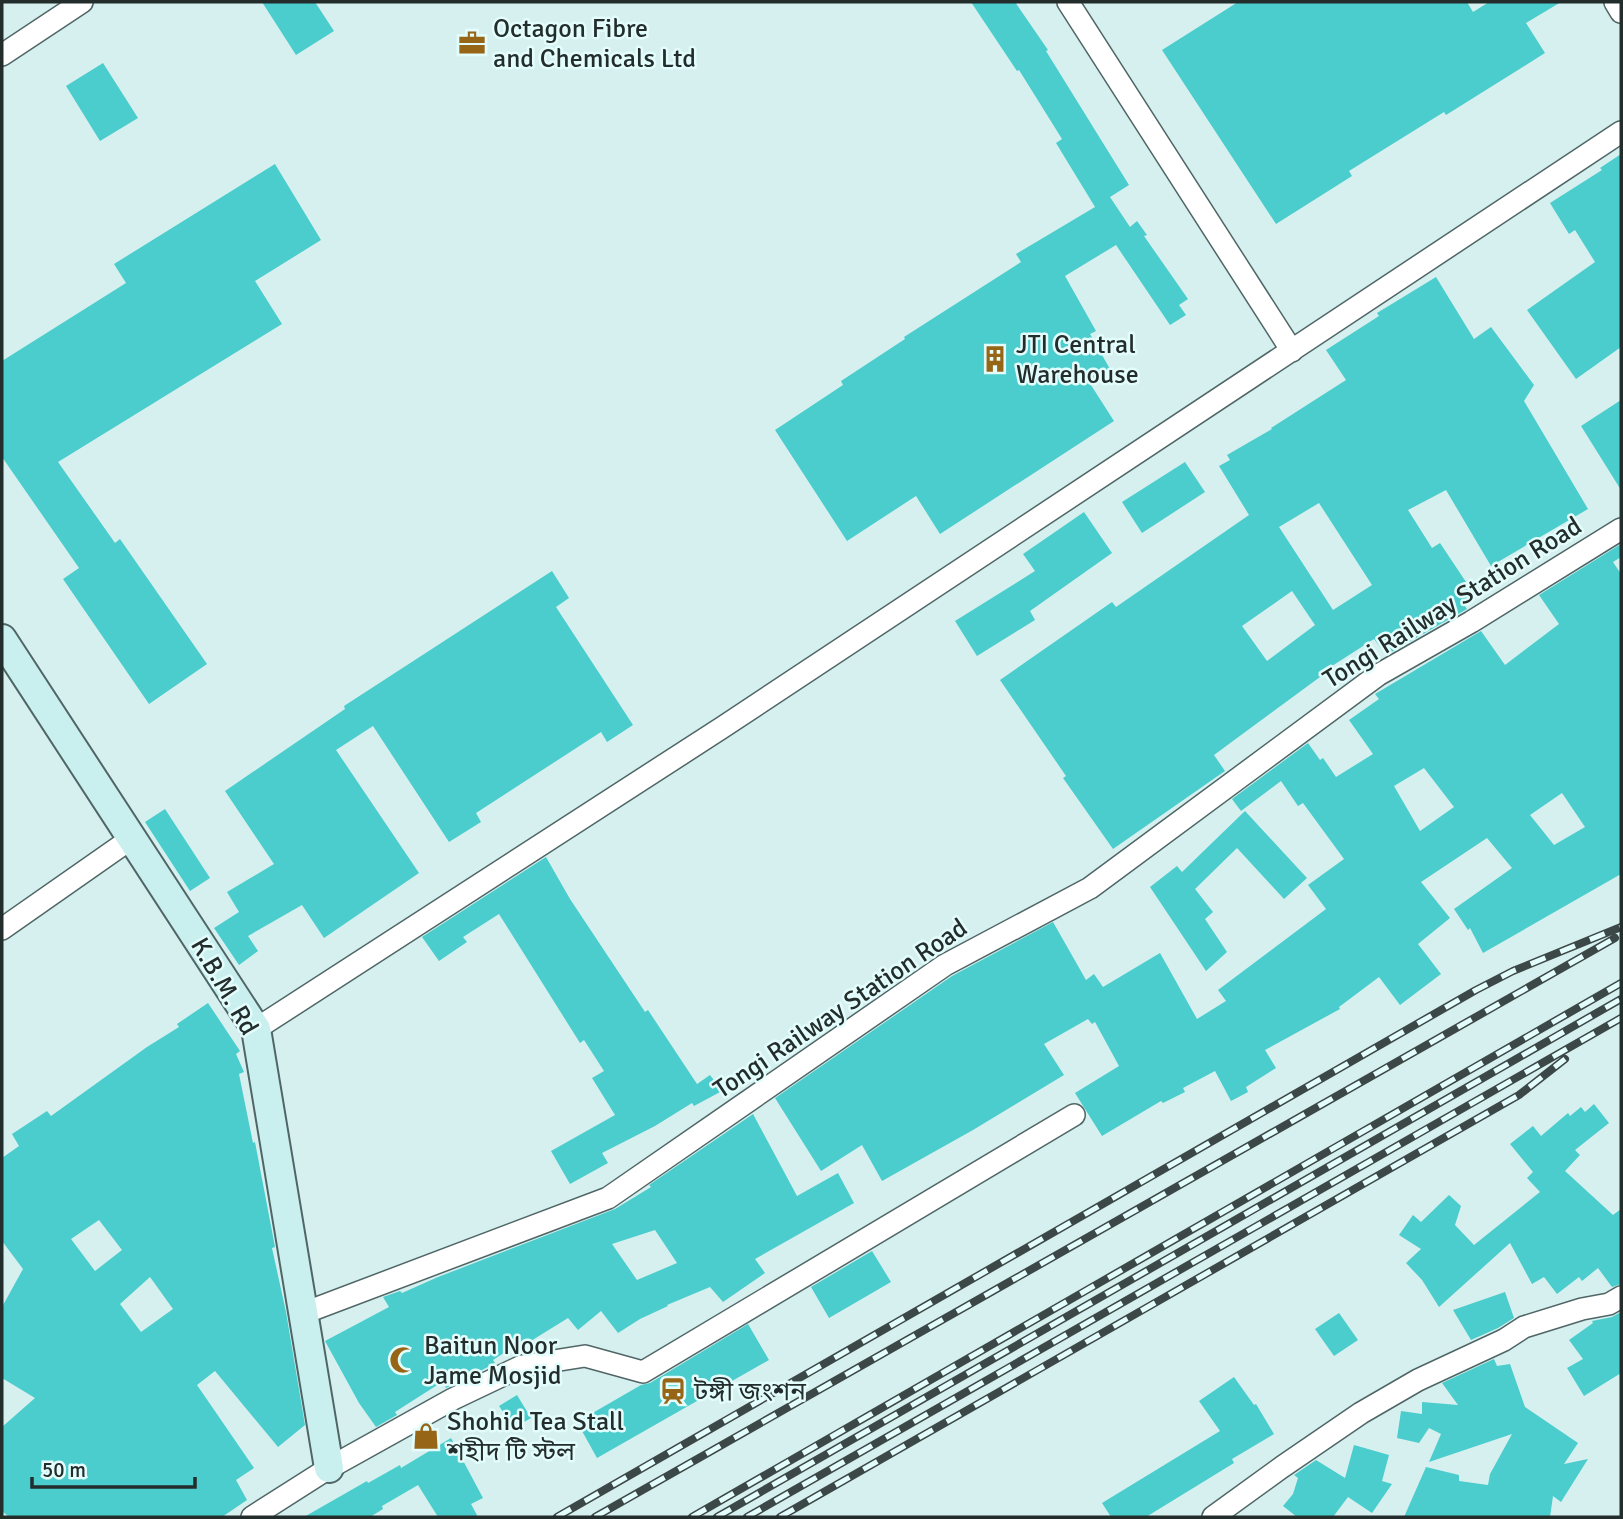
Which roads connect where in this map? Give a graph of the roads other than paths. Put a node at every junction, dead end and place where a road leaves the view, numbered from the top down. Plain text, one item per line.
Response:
1 (82, 2) edge
2 (1068, 2) edge
3 (1615, 2) edge
4 (1621, 12) edge
5 (2, 55) edge
6 (1621, 132) edge
7 (1292, 351) junction
8 (1621, 529) edge
9 (2, 639) edge
10 (132, 838) junction
11 (2, 929) edge
12 (256, 1029) junction
13 (1074, 1115) dead end
14 (1621, 1297) edge
15 (304, 1313) junction
16 (329, 1468) junction
17 (252, 1517) edge
18 (1213, 1517) edge

1 - 5 street
2 - 7 street
3 - 4 street
6 - 7 street
7 - 12 street
8 - 15 street, Tongi Railway Station Road
9 - 10 street, K.B.M. Rd
10 - 11 street
10 - 12 street, K.B.M. Rd
12 - 15 street, K.B.M. Rd
13 - 16 street
14 - 18 street
15 - 16 street, K.B.M. Rd
16 - 17 street

